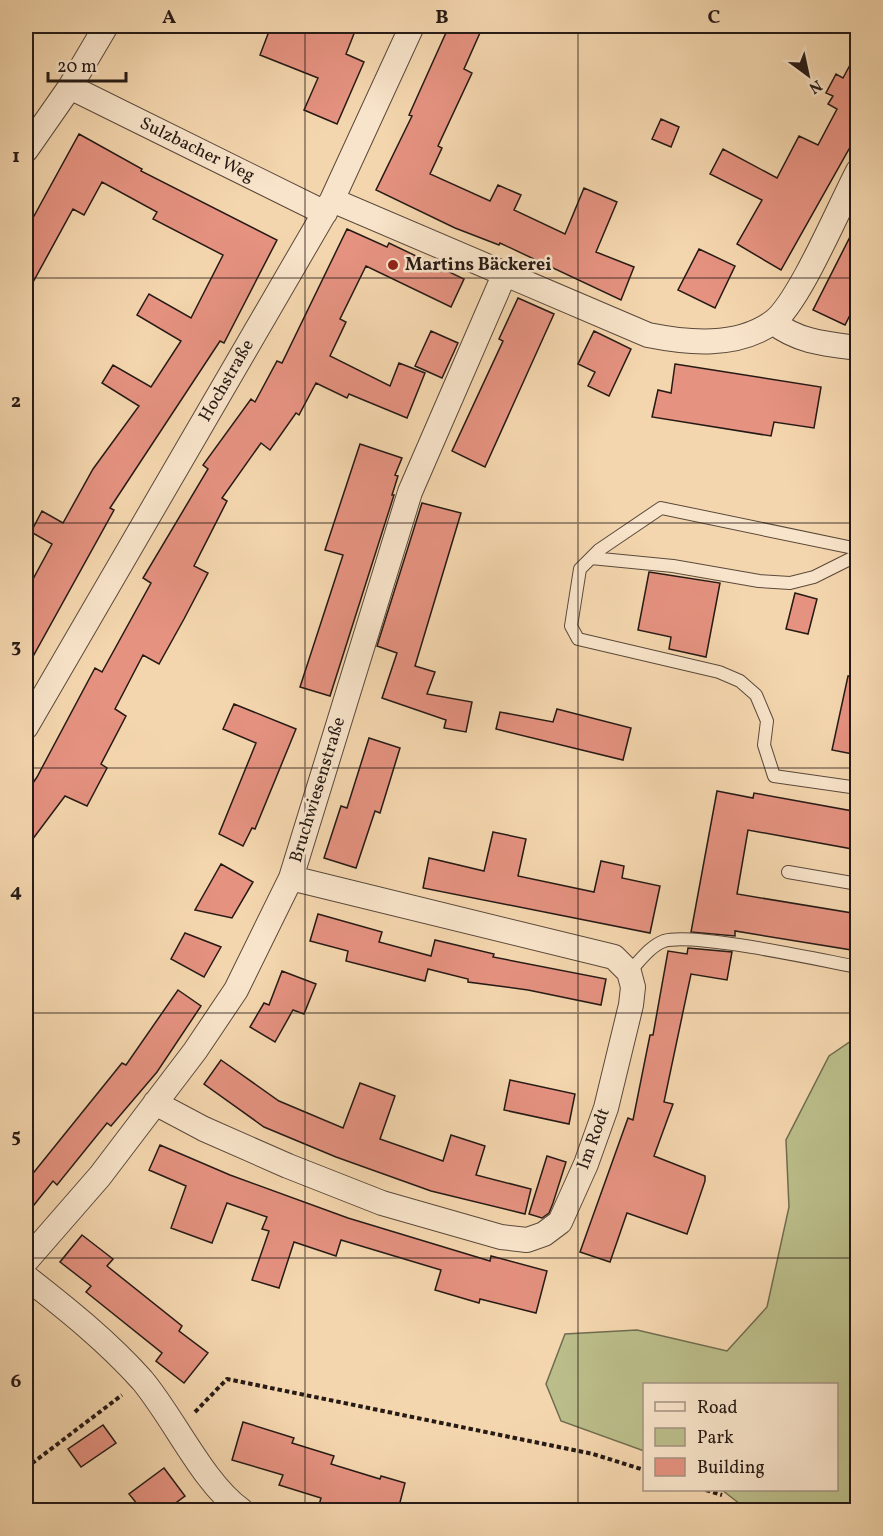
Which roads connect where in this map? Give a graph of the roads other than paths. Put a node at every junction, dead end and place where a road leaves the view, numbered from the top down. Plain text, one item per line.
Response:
1 (106, 26) edge
2 (412, 26) edge
3 (69, 87) junction
4 (26, 150) edge
5 (858, 171) edge
6 (328, 207) junction
7 (505, 273) junction
8 (773, 322) junction
9 (858, 348) edge
10 (858, 549) edge
11 (858, 555) edge
12 (591, 558) junction
13 (26, 727) edge
14 (858, 788) edge
15 (788, 872) dead end
16 (291, 878) junction
17 (858, 884) edge
18 (858, 966) edge
19 (629, 972) junction
20 (155, 1103) junction
21 (28, 1254) edge
22 (26, 1278) edge
23 (241, 1510) edge

1 - 3 street
2 - 6 street, Hochstraße
3 - 4 street
3 - 6 street, Sulzbacher Weg
5 - 8 street, Sulzbacher Weg
6 - 7 street, Sulzbacher Weg
6 - 13 street, Hochstraße
7 - 8 street, Sulzbacher Weg
7 - 16 street, Bruchwiesenstraße
8 - 9 street
10 - 12 lane
11 - 12 lane
12 - 14 lane
15 - 17 lane
16 - 19 street
16 - 20 street, Bruchwiesenstraße
18 - 19 lane
19 - 20 street, Im Rodt
20 - 21 street, Bruchwiesenstraße
22 - 23 street

